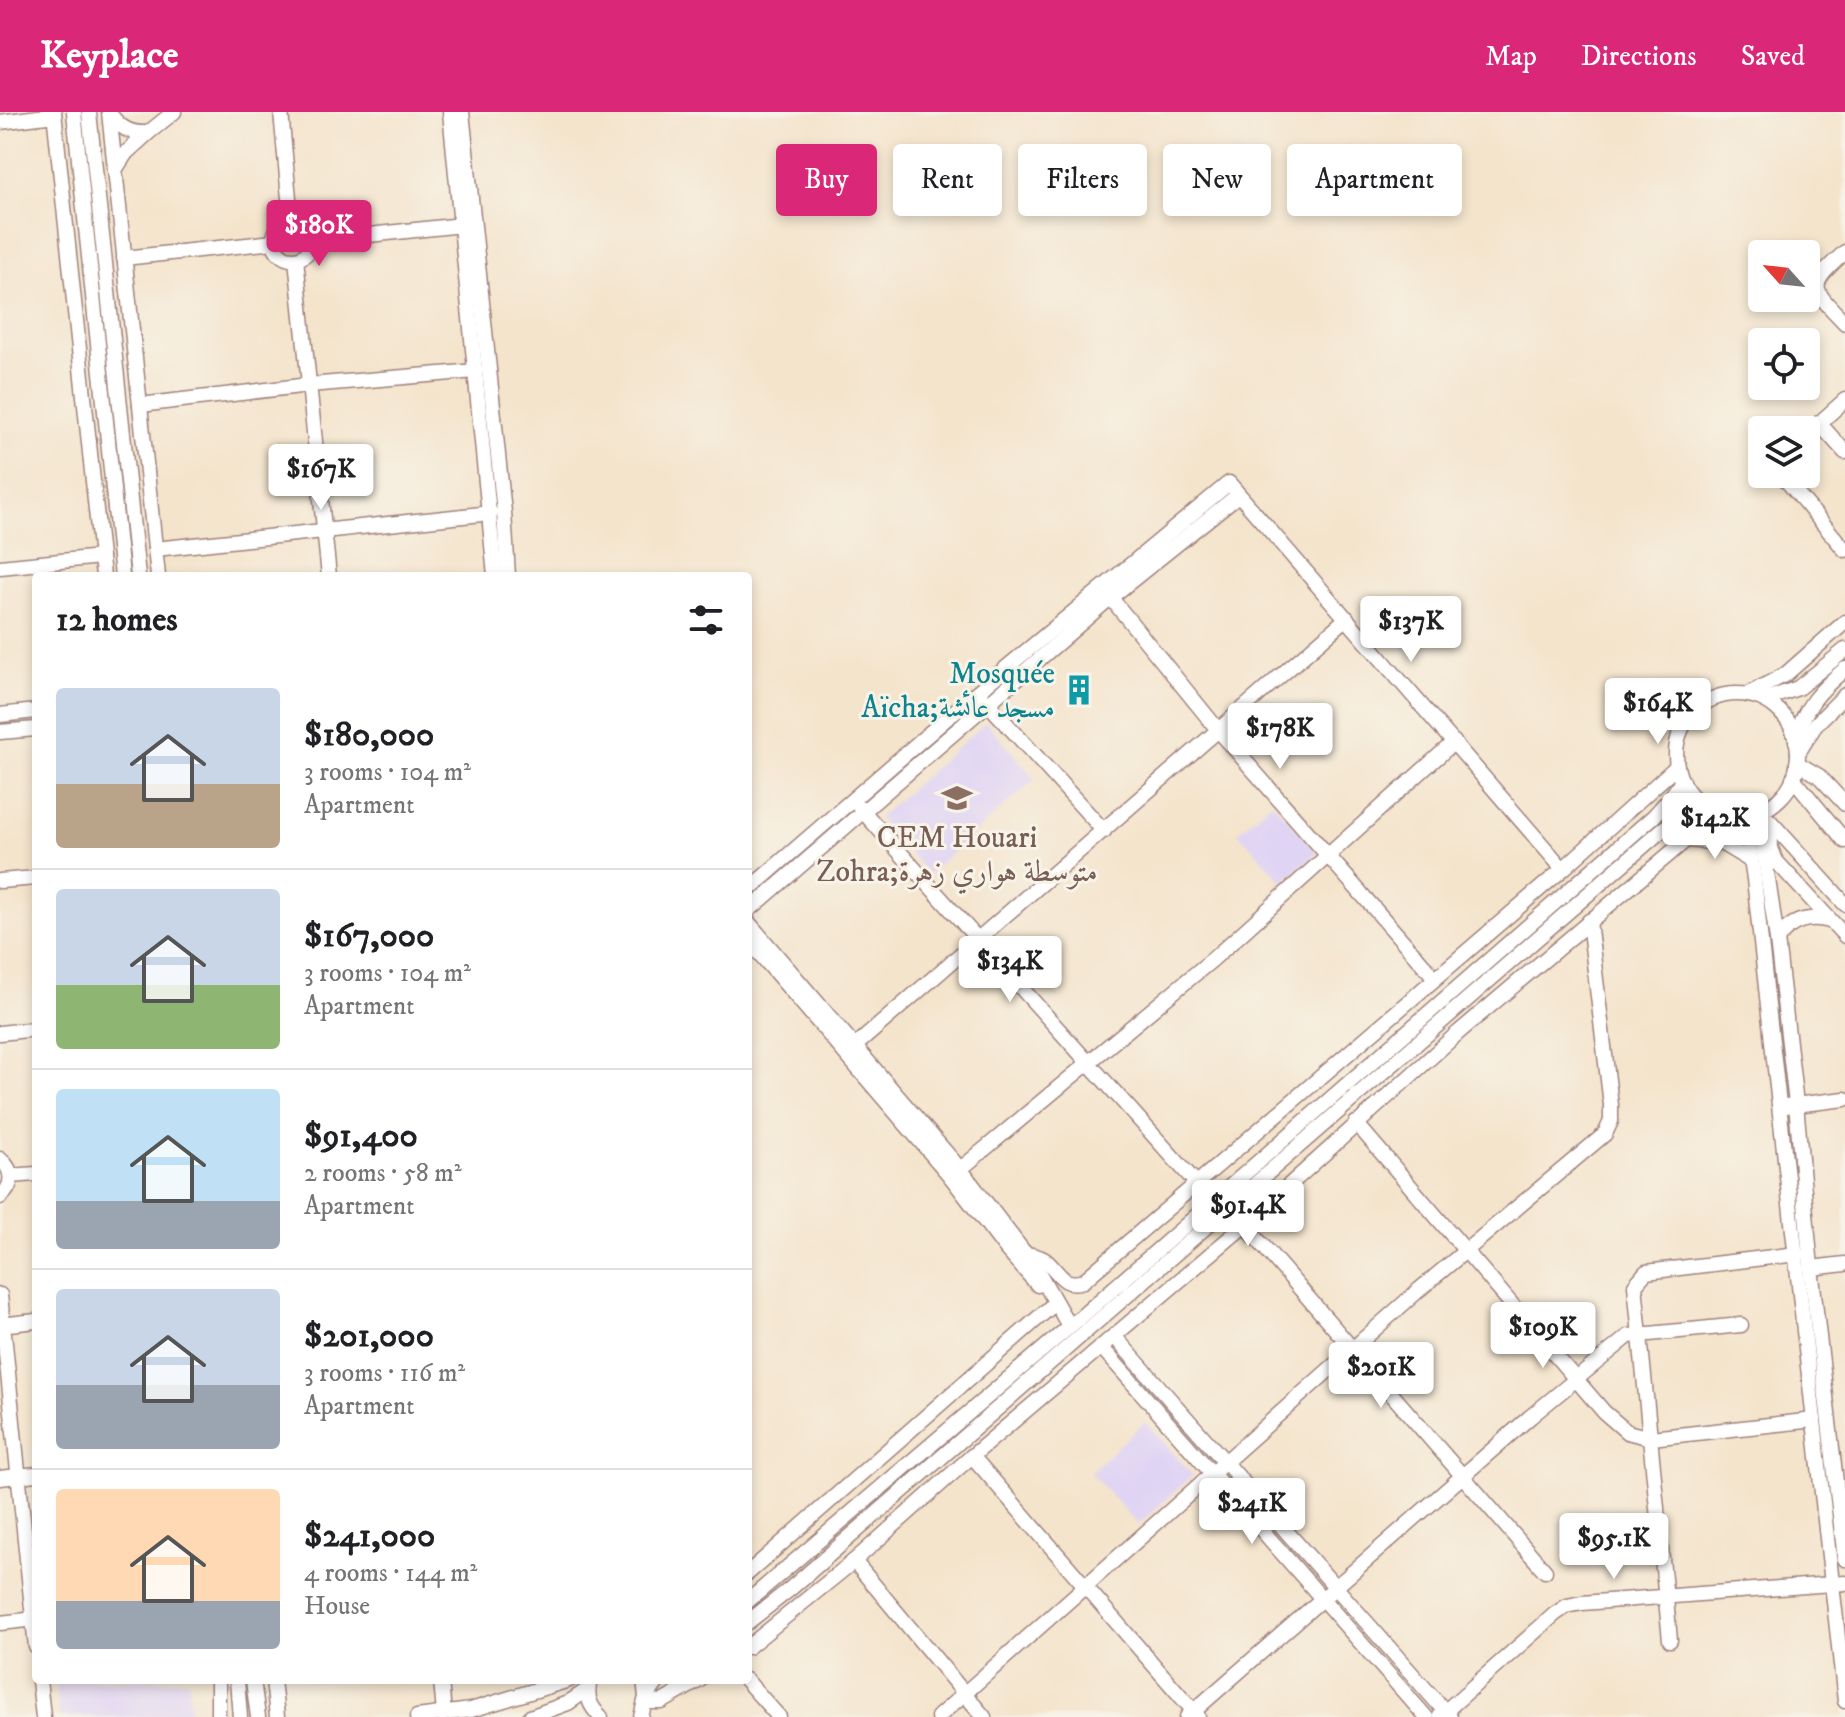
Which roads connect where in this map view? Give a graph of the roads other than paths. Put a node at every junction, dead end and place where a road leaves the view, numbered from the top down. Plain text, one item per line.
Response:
1 (74, 112) edge
2 (89, 112) edge
3 (109, 112) edge
4 (174, 112) edge
5 (281, 112) edge
6 (450, 112) edge
7 (462, 112) edge
8 (54, 114) edge
9 (0, 122) edge
10 (148, 133) junction
11 (115, 170) junction
12 (291, 220) junction
13 (462, 225) junction
14 (313, 241) junction
15 (274, 242) junction
16 (1845, 252) edge
17 (124, 258) junction
18 (296, 259) junction
19 (1845, 323) edge
20 (476, 371) junction
21 (309, 385) junction
22 (1845, 400) edge
23 (140, 405) junction
24 (1820, 422) edge
25 (1820, 424) edge
26 (1845, 452) edge
27 (1793, 488) edge
28 (491, 513) junction
29 (324, 531) junction
30 (1844, 547) edge
31 (155, 549) junction
32 (101, 557) junction
33 (0, 567) edge
34 (103, 572) edge
35 (122, 572) edge
36 (138, 572) edge
37 (158, 572) edge
38 (329, 572) edge
39 (495, 572) edge
40 (508, 572) edge
41 (1106, 593) junction
42 (1347, 618) junction
43 (1845, 622) edge
44 (1845, 650) edge
45 (1845, 669) edge
46 (977, 692) junction
47 (1747, 695) junction
48 (1845, 695) edge
49 (1764, 700) junction
50 (989, 704) junction
51 (32, 711) edge
52 (0, 715) edge
53 (32, 729) edge
54 (1219, 731) junction
55 (0, 732) edge
56 (1454, 742) junction
57 (1797, 752) junction
58 (1677, 766) junction
59 (1793, 778) junction
60 (1682, 781) junction
61 (852, 799) junction
62 (1843, 799) edge
63 (1707, 808) junction
64 (865, 813) junction
65 (1722, 814) junction
66 (1763, 815) junction
67 (1738, 816) junction
68 (1104, 831) junction
69 (1686, 840) junction
70 (1845, 841) edge
71 (1328, 856) junction
72 (1751, 861) junction
73 (1563, 869) junction
74 (32, 878) edge
75 (0, 881) edge
76 (752, 886) edge
77 (1845, 904) edge
78 (752, 908) edge
79 (1589, 921) junction
80 (1830, 921) junction
81 (752, 927) edge
82 (1845, 936) edge
83 (978, 939) junction
84 (1777, 940) junction
85 (752, 944) edge
86 (1435, 978) junction
87 (32, 1029) edge
88 (0, 1033) edge
89 (850, 1050) junction
90 (1088, 1062) junction
91 (1845, 1099) edge
92 (1796, 1104) junction
93 (1778, 1107) junction
94 (1356, 1123) junction
95 (0, 1159) edge
96 (32, 1174) edge
97 (956, 1174) junction
98 (11, 1176) junction
99 (1197, 1184) junction
100 (0, 1197) edge
101 (1245, 1225) junction
102 (1465, 1252) junction
103 (1026, 1254) junction
104 (1797, 1254) junction
105 (1845, 1264) edge
106 (1811, 1268) junction
107 (0, 1295) edge
108 (1055, 1303) junction
109 (32, 1321) edge
110 (2, 1325) edge
111 (1741, 1325) dead end
112 (1069, 1326) junction
113 (1115, 1337) junction
114 (1641, 1337) junction
115 (1102, 1348) junction
116 (1353, 1350) junction
117 (1575, 1378) junction
118 (1845, 1417) edge
119 (1822, 1419) junction
120 (1651, 1438) junction
121 (972, 1456) junction
122 (1226, 1462) junction
123 (1214, 1473) junction
124 (32, 1474) edge
125 (1462, 1475) junction
126 (19, 1476) junction
127 (0, 1478) edge
128 (1845, 1559) edge
129 (854, 1561) junction
130 (752, 1569) edge
131 (1545, 1571) dead end
132 (1839, 1584) edge
133 (1085, 1585) junction
134 (1336, 1586) junction
135 (32, 1592) edge
136 (1667, 1596) junction
137 (752, 1598) edge
138 (1323, 1598) junction
139 (32, 1619) edge
140 (752, 1619) edge
141 (0, 1623) edge
142 (1670, 1640) dead end
143 (752, 1644) edge
144 (39, 1684) edge
145 (218, 1684) edge
146 (237, 1684) edge
147 (254, 1684) edge
148 (273, 1684) edge
149 (441, 1684) edge
150 (557, 1684) edge
151 (644, 1684) edge
152 (656, 1684) edge
153 (693, 1684) edge
154 (750, 1684) edge
155 (588, 1685) edge
156 (965, 1694) junction
157 (1845, 1701) edge
158 (641, 1708) edge
159 (444, 1714) junction
160 (1193, 1715) edge
161 (1445, 1715) edge
162 (43, 1717) edge
163 (218, 1717) edge
164 (240, 1717) edge
165 (258, 1717) edge
166 (277, 1717) edge
167 (417, 1717) edge
168 (530, 1717) edge
169 (584, 1717) edge
170 (600, 1717) edge
171 (779, 1717) edge
172 (938, 1717) edge
173 (984, 1717) edge
174 (1426, 1717) edge

1 - 35 street
2 - 36 street
3 - 10 street
3 - 11 street
4 - 10 street
5 - 12 street
6 - 13 street
7 - 40 street
8 - 9 street
8 - 32 street
10 - 11 street
11 - 17 street
12 - 14 street
12 - 15 street
13 - 14 street
13 - 20 street
14 - 18 street
15 - 17 street
15 - 18 street
16 - 19 street
17 - 23 street
18 - 21 street
20 - 21 street
20 - 28 street
21 - 23 street
21 - 29 street
22 - 24 street
23 - 31 street
25 - 26 street
27 - 30 street
28 - 29 street
28 - 39 street
29 - 31 street
29 - 38 street
31 - 37 street
32 - 33 street
32 - 34 street
41 - 42 street
41 - 46 street
41 - 50 street
41 - 54 street
42 - 54 street
42 - 56 street
43 - 47 street
44 - 49 street
45 - 57 street
46 - 50 street
46 - 61 street
47 - 49 street
47 - 58 street
48 - 57 street
49 - 57 street
50 - 64 street
50 - 68 street
51 - 52 street
53 - 55 street
54 - 68 street
54 - 71 street
56 - 71 street
56 - 73 street
57 - 59 street
57 - 62 street
58 - 60 street
58 - 73 street
59 - 66 street
59 - 70 street
60 - 63 street
60 - 112 street
61 - 64 street
61 - 76 street
63 - 65 street
63 - 140 street
64 - 78 street
64 - 83 street
65 - 67 street
65 - 69 street
66 - 67 street
66 - 77 street
66 - 80 street
66 - 84 street
67 - 72 street
68 - 83 street
69 - 72 street
69 - 79 street
71 - 86 street
71 - 90 street
72 - 93 street
73 - 86 street
74 - 75 street
79 - 94 street
79 - 102 street
80 - 82 street
80 - 84 street
81 - 89 street
83 - 89 street
83 - 90 street
84 - 92 street
85 - 89 street
86 - 99 street
87 - 88 street
89 - 97 street
90 - 97 street
90 - 99 street
91 - 92 street
92 - 93 street
92 - 106 street
93 - 104 street
94 - 101 street
94 - 102 street
95 - 98 street
96 - 98 street
97 - 103 street
97 - 108 street
98 - 100 street
99 - 103 street
101 - 113 street
101 - 116 street
102 - 116 street
102 - 117 street
103 - 108 street
104 - 114 street
104 - 119 street
105 - 106 street
106 - 119 street
107 - 110 street
108 - 112 street
108 - 130 street
109 - 110 street
110 - 126 street
111 - 114 street
112 - 137 street
113 - 115 street
113 - 122 street
114 - 117 street
114 - 120 street
115 - 121 street
115 - 123 street
116 - 122 street
116 - 125 street
117 - 120 street
117 - 125 street
118 - 119 street
119 - 120 street
119 - 128 street
119 - 132 street
120 - 136 street
121 - 129 street
121 - 133 street
122 - 123 street
122 - 134 street
123 - 133 street
123 - 138 street
124 - 126 street
125 - 131 street
125 - 134 street
126 - 127 street
126 - 135 street
129 - 143 street
129 - 156 street
132 - 136 street
132 - 157 street
133 - 156 street
133 - 160 street
134 - 138 street
134 - 161 street
136 - 142 street
136 - 161 street
138 - 160 street
138 - 174 street
139 - 141 street
144 - 162 street
145 - 163 street
146 - 164 street
147 - 165 street
148 - 166 street
149 - 159 street
150 - 159 street
151 - 158 street
152 - 158 street
153 - 158 street
154 - 171 street
155 - 168 street
155 - 170 street
156 - 172 street
156 - 173 street
159 - 167 street
169 - 170 street

